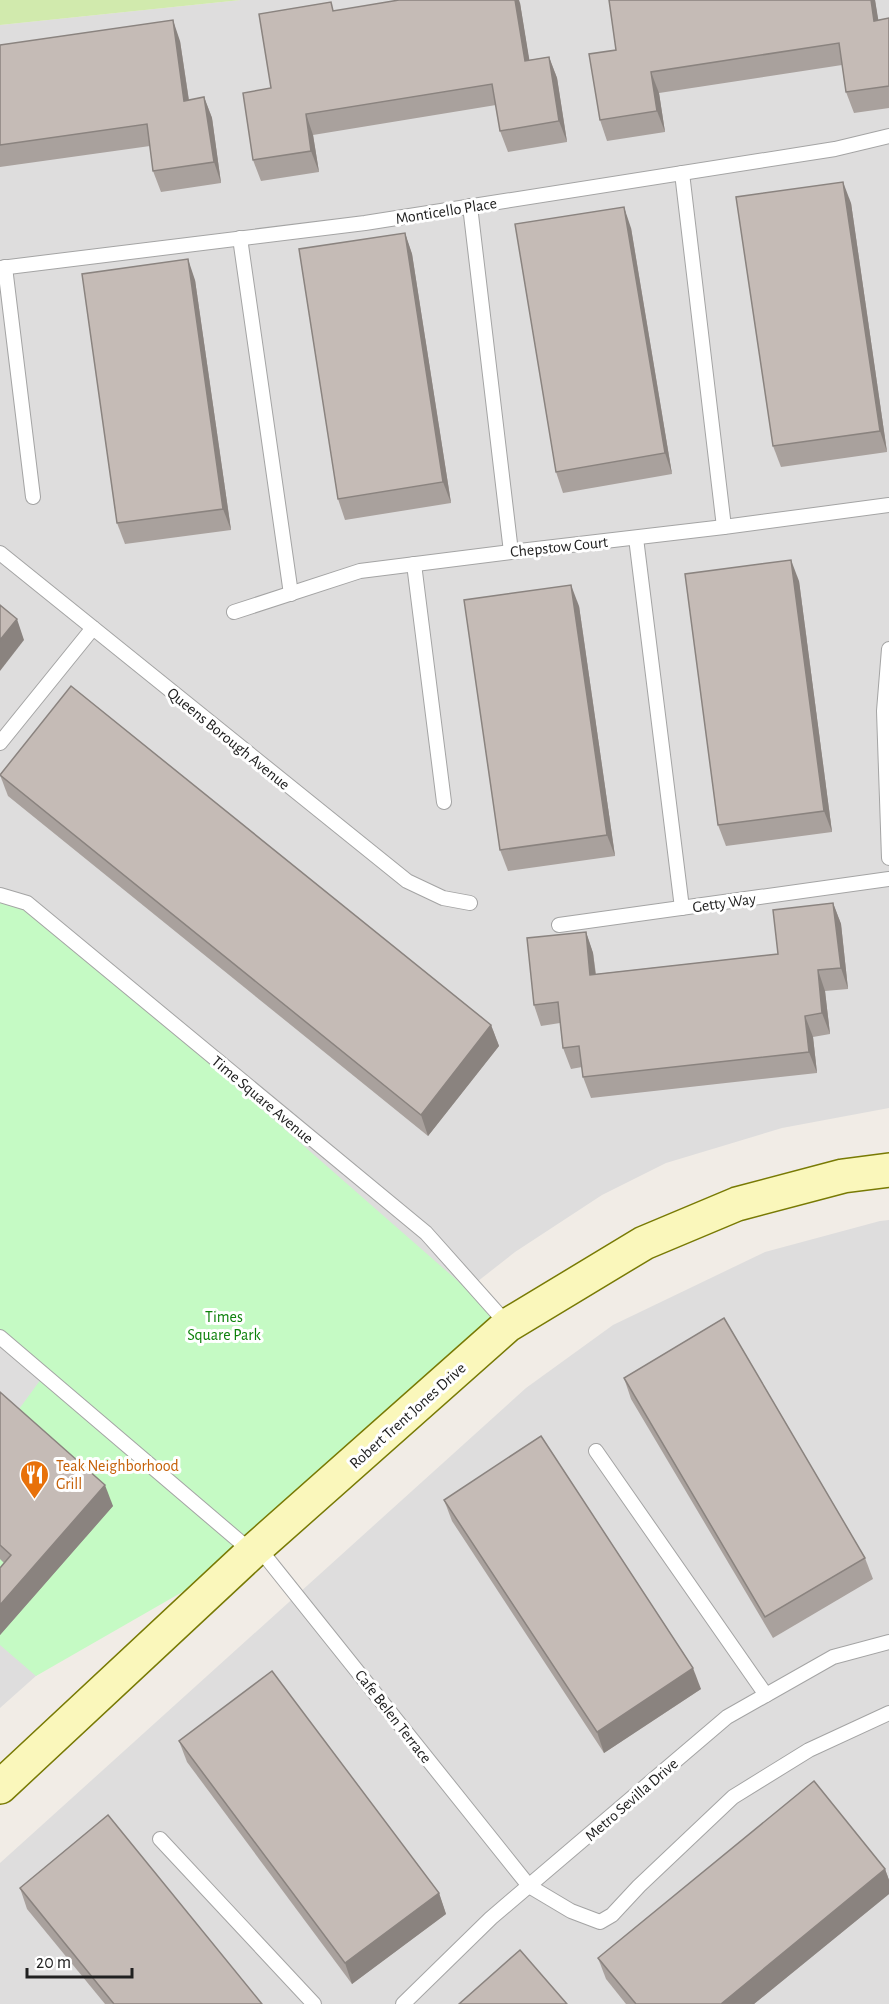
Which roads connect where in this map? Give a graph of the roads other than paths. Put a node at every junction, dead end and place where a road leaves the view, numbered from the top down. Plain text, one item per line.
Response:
1 (889, 136) edge
2 (682, 173) junction
3 (470, 206) junction
4 (240, 238) junction
5 (2, 267) edge
6 (33, 496) dead end
7 (889, 505) edge
8 (724, 527) junction
9 (636, 538) junction
10 (511, 552) junction
11 (0, 553) edge
12 (414, 564) junction
13 (291, 594) junction
14 (234, 612) dead end
15 (93, 628) junction
16 (889, 649) edge
17 (0, 743) edge
18 (444, 802) dead end
19 (889, 858) edge
20 (889, 879) edge
21 (0, 895) edge
22 (470, 903) dead end
23 (682, 908) junction
24 (559, 925) dead end
25 (889, 1170) edge
26 (508, 1325) junction
27 (0, 1337) edge
28 (596, 1451) dead end
29 (255, 1549) junction
30 (889, 1642) edge
31 (766, 1695) junction
32 (889, 1713) edge
33 (0, 1787) edge
34 (160, 1839) dead end
35 (529, 1886) junction
36 (315, 2004) edge
37 (403, 2004) edge

1 - 2 lane, Monticello Place
2 - 3 lane, Monticello Place
2 - 8 lane
3 - 4 lane, Monticello Place
3 - 10 lane
4 - 5 lane, Monticello Place
4 - 13 lane
5 - 6 lane
7 - 8 lane, Chepstow Court
8 - 9 lane, Chepstow Court
9 - 10 lane, Chepstow Court
9 - 23 lane
10 - 12 lane, Chepstow Court
11 - 15 lane, Queens Borough Avenue
12 - 13 lane, Chepstow Court
12 - 18 lane
13 - 14 lane, Chepstow Court
15 - 17 lane
15 - 22 lane, Queens Borough Avenue
16 - 19 lane
20 - 23 lane, Getty Way
21 - 26 lane, Time Square Avenue
23 - 24 lane, Getty Way
25 - 26 street, Robert Trent Jones Drive
26 - 29 street, Robert Trent Jones Drive
27 - 29 lane
28 - 31 lane
29 - 33 street, Robert Trent Jones Drive
29 - 35 lane, Cafe Belen Terrace
30 - 31 lane, Metro Sevilla Drive
31 - 35 lane, Metro Sevilla Drive
32 - 35 lane
34 - 36 lane
35 - 37 lane, Metro Sevilla Drive

